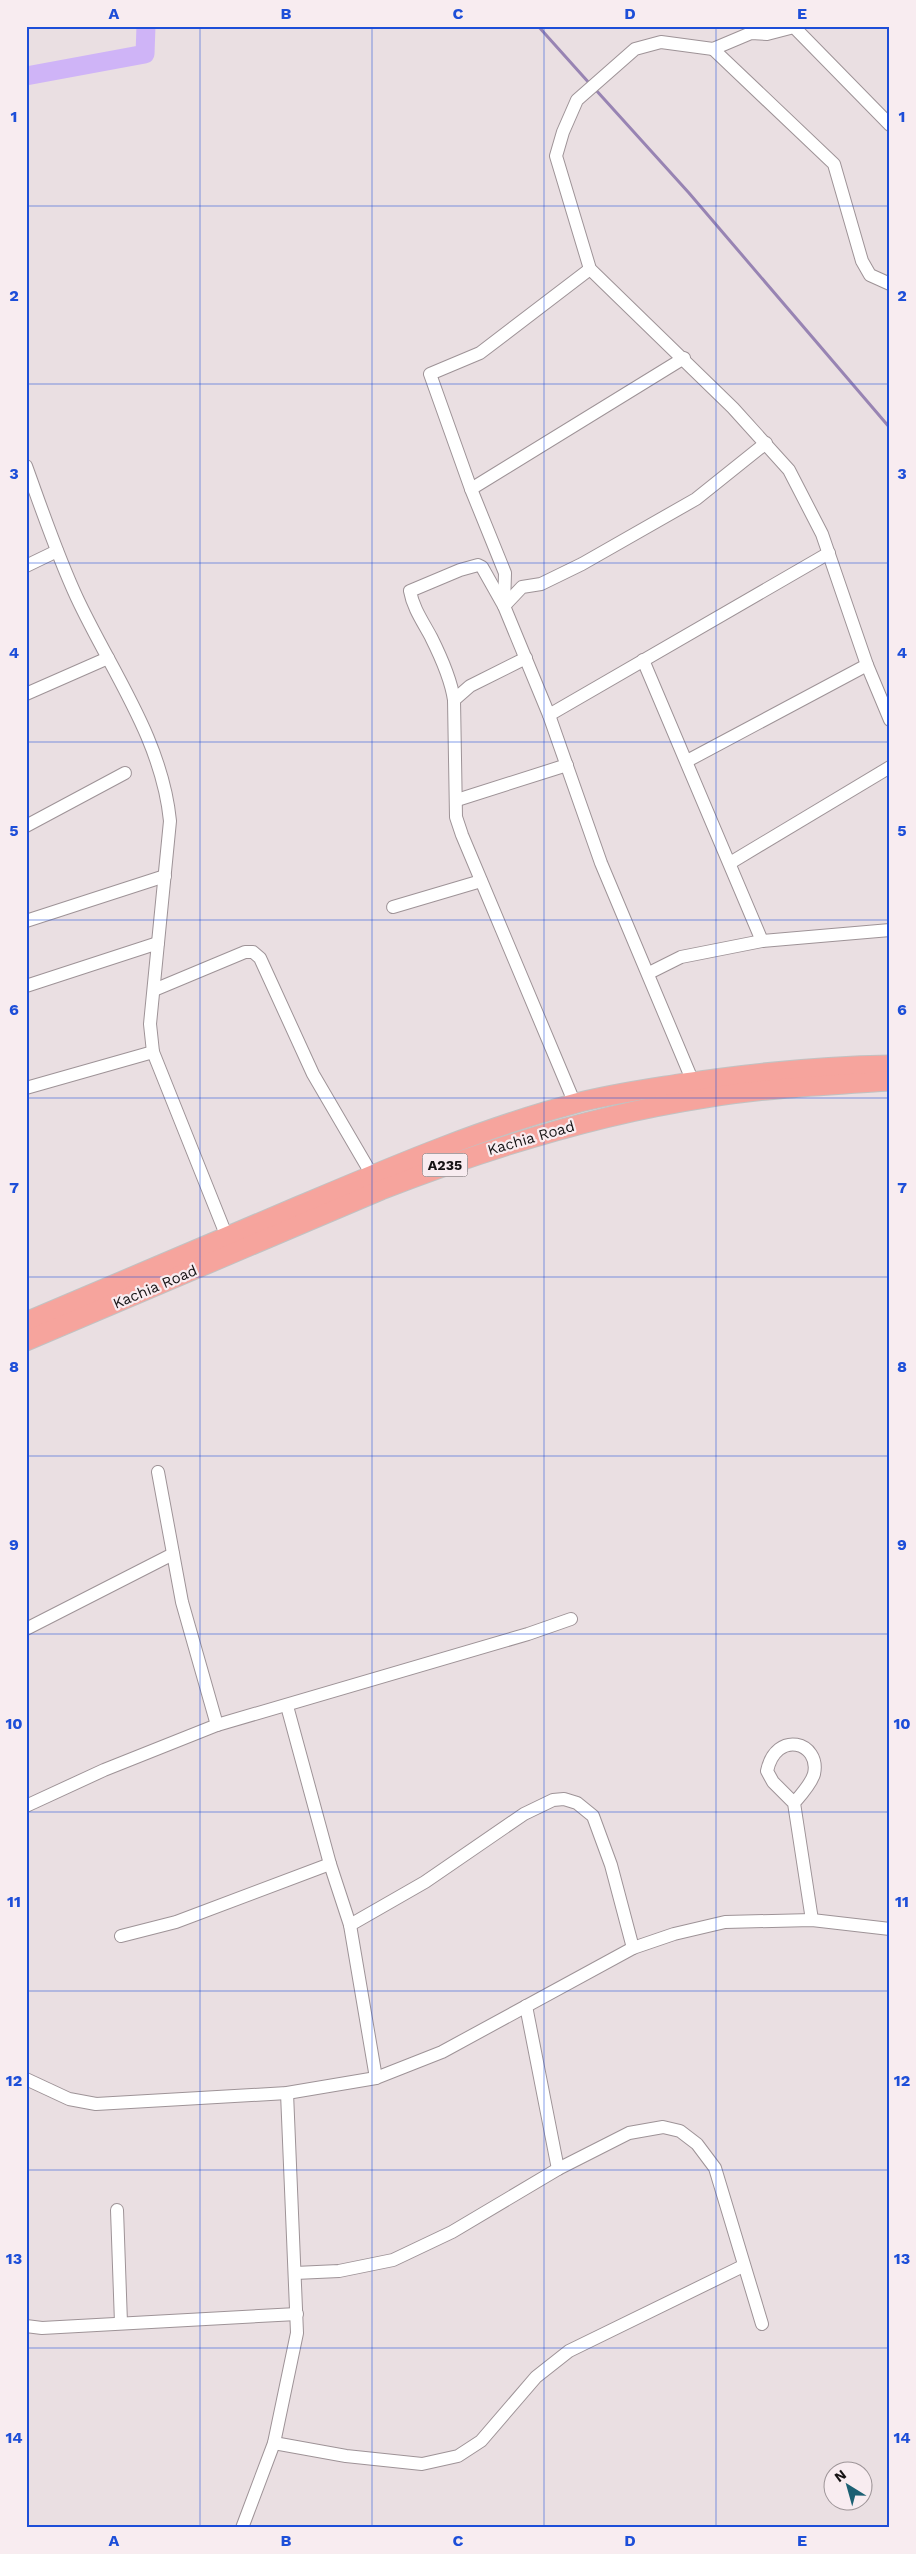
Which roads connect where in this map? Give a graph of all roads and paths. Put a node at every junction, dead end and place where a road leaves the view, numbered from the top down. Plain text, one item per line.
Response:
1 (714, 49) junction
2 (890, 125) edge
3 (590, 268) junction
4 (890, 284) edge
5 (684, 358) junction
6 (766, 443) junction
7 (26, 466) edge
8 (471, 490) junction
9 (57, 550) junction
10 (828, 553) junction
11 (26, 566) edge
12 (504, 606) junction
13 (108, 658) junction
14 (526, 658) junction
15 (643, 660) junction
16 (867, 665) junction
17 (26, 694) edge
18 (454, 700) junction
19 (549, 715) junction
20 (890, 720) edge
21 (687, 762) junction
22 (567, 765) junction
23 (890, 767) edge
24 (125, 773) dead end
25 (457, 800) junction
26 (26, 826) edge
27 (730, 863) junction
28 (165, 876) junction
29 (481, 881) junction
30 (393, 907) dead end
31 (26, 921) edge
32 (890, 930) edge
33 (762, 941) junction
34 (158, 943) junction
35 (649, 973) junction
36 (26, 986) edge
37 (154, 990) junction
38 (153, 1052) junction
39 (890, 1065) edge
40 (890, 1080) edge
41 (693, 1082) junction
42 (26, 1088) edge
43 (575, 1104) junction
44 (372, 1176) junction
45 (227, 1237) junction
46 (26, 1322) edge
47 (26, 1341) edge
48 (158, 1472) dead end
49 (173, 1554) junction
50 (571, 1619) dead end
51 (26, 1629) edge
52 (287, 1706) junction
53 (217, 1725) junction
54 (794, 1803) junction
55 (26, 1806) edge
56 (330, 1864) junction
57 (812, 1920) junction
58 (350, 1925) junction
59 (890, 1930) edge
60 (121, 1936) dead end
61 (633, 1948) junction
62 (526, 2006) junction
63 (376, 2078) junction
64 (26, 2079) edge
65 (287, 2093) junction
66 (558, 2169) junction
67 (117, 2210) dead end
68 (743, 2266) junction
69 (295, 2273) junction
70 (297, 2314) junction
71 (121, 2323) junction
72 (762, 2324) dead end
73 (26, 2326) edge
74 (274, 2443) junction
75 (242, 2528) edge

1 - 2 street
1 - 3 street
1 - 4 street
3 - 5 street
3 - 8 street
5 - 6 street
5 - 8 street
6 - 10 street
6 - 12 street
7 - 9 street
8 - 12 street
9 - 11 street
9 - 13 street
10 - 15 street
10 - 16 street
12 - 14 street
12 - 18 street
13 - 17 street
13 - 28 street
14 - 18 street
14 - 19 street
15 - 19 street
15 - 21 street
16 - 20 street
16 - 21 street
18 - 25 street
19 - 22 street
21 - 27 street
22 - 25 street
22 - 35 street
23 - 27 street
24 - 26 street
25 - 29 street
27 - 33 street
28 - 31 street
28 - 34 street
29 - 30 street
29 - 43 street
32 - 33 street
33 - 35 street
34 - 36 street
34 - 37 street
35 - 41 street
37 - 38 street
37 - 44 street
38 - 42 street
38 - 45 street
39 - 41 highway, Kachia Road / A235
40 - 47 highway, Kachia Road / A235
41 - 43 highway, Kachia Road / A235
43 - 44 highway, Kachia Road / A235
44 - 45 highway, Kachia Road / A235
45 - 46 highway, Kachia Road / A235
48 - 49 street
49 - 51 street
49 - 53 street
50 - 52 street
52 - 53 street
52 - 56 street
53 - 55 street
54 - 54 street
54 - 57 street
56 - 58 street
56 - 60 street
57 - 59 street
57 - 61 street
58 - 61 street
58 - 63 street
61 - 62 street
62 - 63 street
62 - 66 street
63 - 65 street
64 - 65 street
65 - 69 street
66 - 68 street
66 - 69 street
67 - 71 street
68 - 72 street
68 - 74 street
69 - 70 street
70 - 71 street
70 - 74 street
71 - 73 street
74 - 75 street

